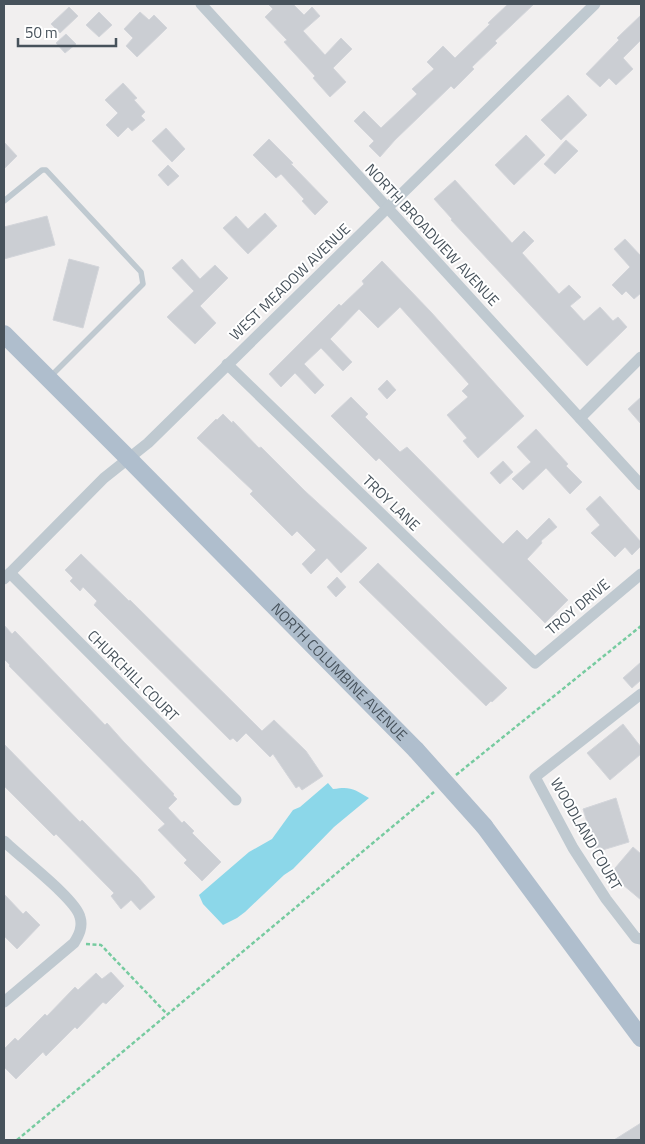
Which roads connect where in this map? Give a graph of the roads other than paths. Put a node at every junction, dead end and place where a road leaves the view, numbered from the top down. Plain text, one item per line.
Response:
1 (201, 4) edge
2 (595, 4) edge
3 (4, 201) edge
4 (386, 208) junction
5 (4, 334) edge
6 (641, 357) edge
7 (227, 364) junction
8 (49, 378) junction
9 (580, 418) junction
10 (128, 458) junction
11 (641, 485) edge
12 (641, 574) edge
13 (7, 576) edge
14 (535, 663) joint
15 (641, 694) edge
16 (236, 800) dead end
17 (4, 841) edge
18 (641, 939) edge
19 (4, 1002) edge
20 (641, 1038) edge

1 - 4 street, NORTH BROADVIEW AVENUE
2 - 4 street, WEST MEADOW AVENUE
3 - 8 lane
4 - 7 street, WEST MEADOW AVENUE
4 - 9 street, NORTH BROADVIEW AVENUE
5 - 8 main road, NORTH COLUMBINE AVENUE
6 - 9 street
7 - 10 street, WEST MEADOW AVENUE
7 - 14 street, TROY LANE
8 - 10 main road, NORTH COLUMBINE AVENUE
9 - 11 street, NORTH BROADVIEW AVENUE
10 - 13 street, WEST MEADOW AVENUE
10 - 20 main road, NORTH COLUMBINE AVENUE, bridge
12 - 14 street, TROY DRIVE
13 - 16 street, CHURCHILL COURT
15 - 18 street, WOODLAND COURT
17 - 19 street

